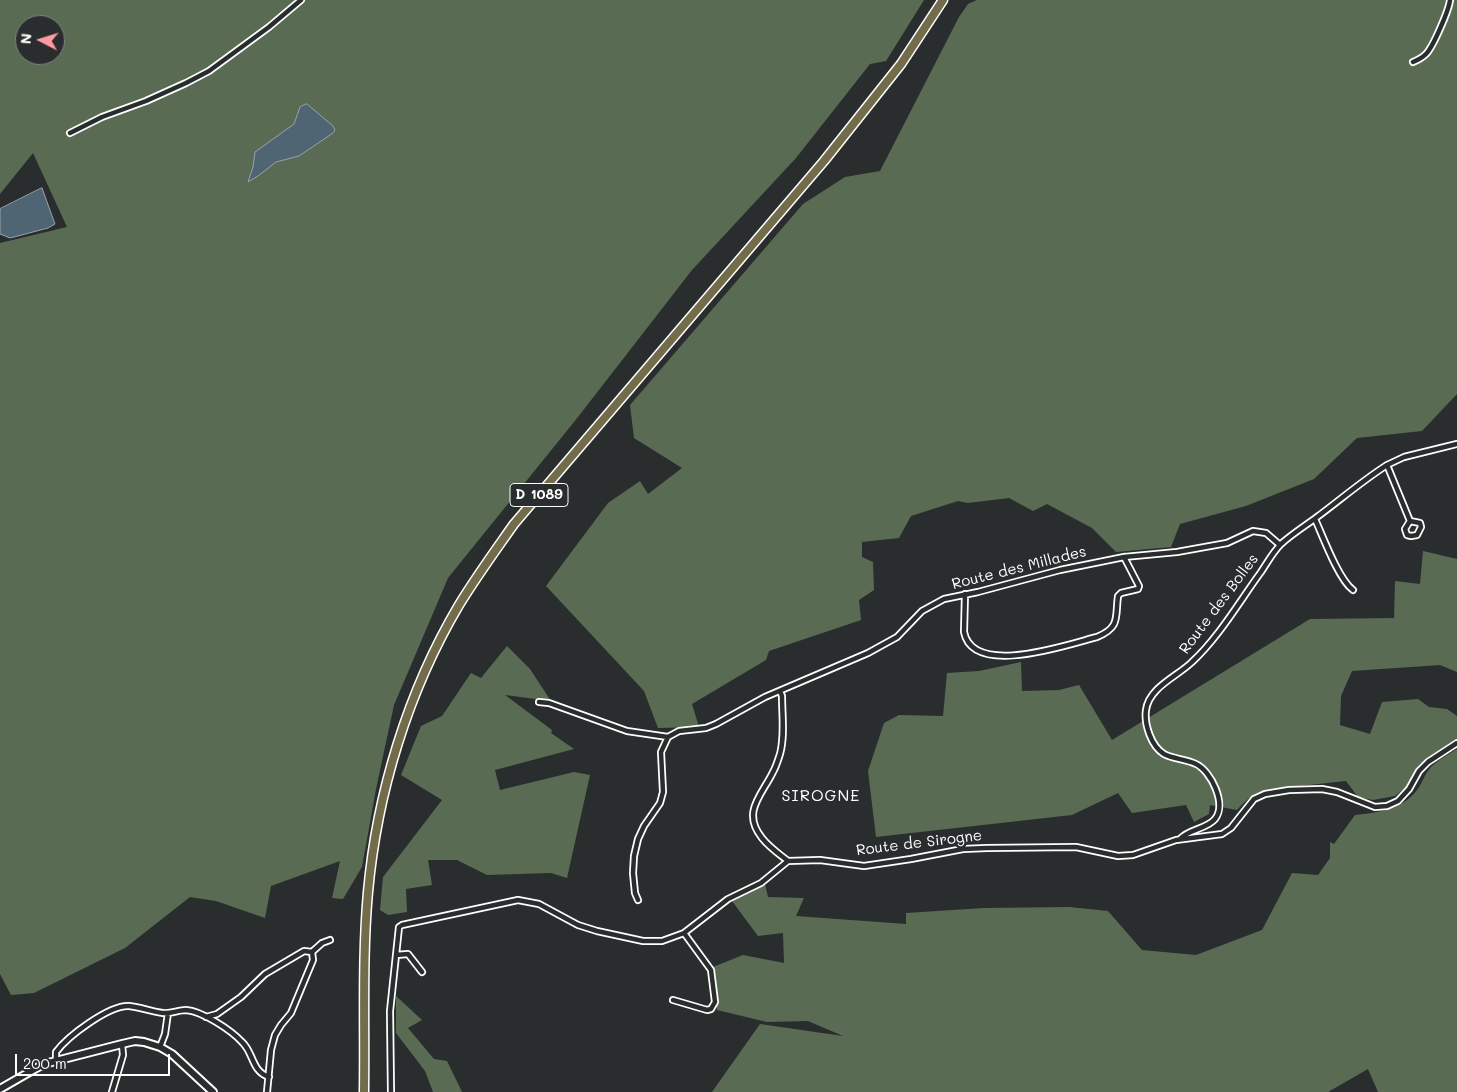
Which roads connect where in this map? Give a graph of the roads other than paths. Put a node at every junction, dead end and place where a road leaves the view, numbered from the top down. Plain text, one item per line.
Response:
1 (301, 0) edge
2 (943, 0) edge
3 (1450, 0) edge
4 (1413, 62) dead end
5 (70, 133) dead end
6 (1457, 444) edge
7 (1387, 465) junction
8 (1315, 519) junction
9 (1410, 521) dead end
10 (1280, 545) junction
11 (1124, 557) junction
12 (1353, 590) dead end
13 (965, 594) junction
14 (780, 691) junction
15 (538, 702) dead end
16 (668, 737) junction
17 (1457, 743) edge
18 (1179, 840) junction
19 (788, 861) junction
20 (638, 900) dead end
21 (684, 933) junction
22 (330, 940) dead end
23 (312, 952) junction
24 (396, 955) junction
25 (422, 972) dead end
26 (673, 1000) dead end
27 (168, 1013) junction
28 (206, 1017) junction
29 (122, 1044) junction
30 (160, 1047) junction
31 (56, 1061) junction
32 (269, 1077) junction
33 (0, 1089) edge
34 (112, 1092) edge
35 (213, 1092) edge
36 (267, 1092) edge
37 (364, 1092) edge
38 (391, 1092) edge

1 - 5 street
2 - 37 highway, D 1089
3 - 4 street
6 - 7 street, Route des Bolles
7 - 8 street, Route des Bolles
7 - 9 street
8 - 10 street, Route des Bolles
8 - 12 street
10 - 11 street, Route des Millades
10 - 18 street, Route des Bolles
11 - 13 street, Route des Millades
11 - 13 street
13 - 14 street, Route des Millades
14 - 16 street, Route des Millades
14 - 19 street
15 - 16 street
16 - 20 street
17 - 18 street, Route de Sirogne
18 - 19 street, Route de Sirogne
19 - 21 street
21 - 24 street
21 - 26 street
22 - 23 street
23 - 28 street
23 - 32 street
24 - 25 street
24 - 38 street
27 - 28 street
27 - 30 street
27 - 31 street
28 - 32 street
29 - 30 main road
29 - 31 main road
29 - 34 street
30 - 35 main road
31 - 33 main road
32 - 36 street

